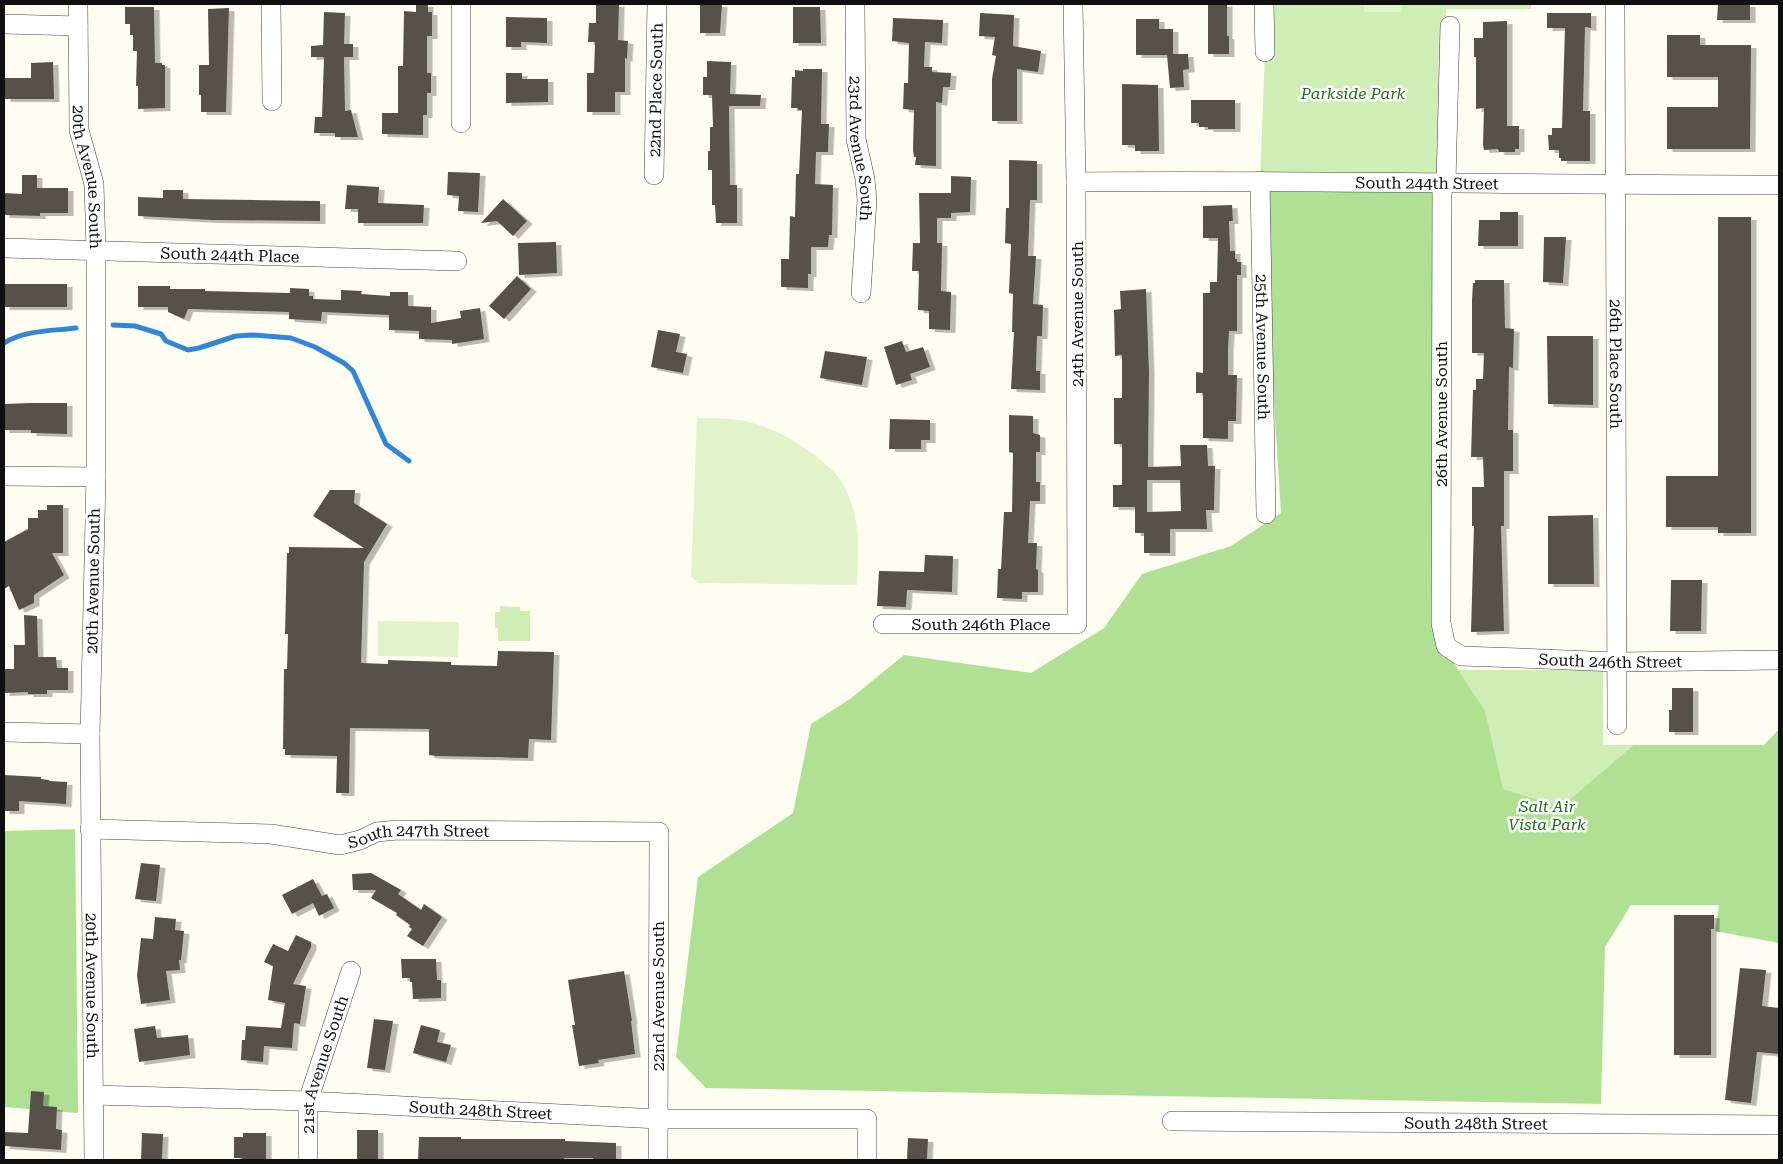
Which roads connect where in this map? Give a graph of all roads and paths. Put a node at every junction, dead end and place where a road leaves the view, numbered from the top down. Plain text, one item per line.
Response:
1 (78, 4) edge
2 (271, 4) edge
3 (462, 4) edge
4 (656, 4) edge
5 (855, 4) edge
6 (1073, 4) edge
7 (1264, 4) edge
8 (1615, 4) edge
9 (4, 24) edge
10 (78, 26) junction
11 (1450, 26) dead end
12 (1265, 52) dead end
13 (272, 101) dead end
14 (461, 123) dead end
15 (654, 175) dead end
16 (1260, 180) junction
17 (1076, 182) junction
18 (1444, 182) junction
19 (1616, 185) junction
20 (1779, 185) edge
21 (4, 248) edge
22 (96, 251) junction
23 (458, 260) dead end
24 (861, 293) dead end
25 (4, 476) edge
26 (96, 477) junction
27 (1266, 514) dead end
28 (883, 624) dead end
29 (1078, 624) joint
30 (1446, 646) joint
31 (1779, 660) edge
32 (1617, 662) junction
33 (1617, 725) dead end
34 (4, 732) edge
35 (90, 734) junction
36 (90, 829) junction
37 (659, 832) joint
38 (351, 971) dead end
39 (93, 1096) junction
40 (308, 1102) junction
41 (658, 1119) junction
42 (1172, 1120) dead end
43 (1779, 1125) edge
44 (94, 1160) edge
45 (308, 1160) edge
46 (658, 1160) edge
47 (867, 1160) edge

1 - 10 street, 20th Avenue South
2 - 13 street
3 - 14 street
4 - 15 street, 22nd Place South
5 - 24 street, 23rd Avenue South
6 - 17 street, 24th Avenue South
7 - 12 street
8 - 19 street, 26th Place South
9 - 10 street
10 - 22 street, 20th Avenue South
11 - 18 street, 26th Avenue South
16 - 17 street, South 244th Street
16 - 18 street, South 244th Street
16 - 27 street, 25th Avenue South
17 - 29 street, 24th Avenue South
18 - 19 street, South 244th Street
18 - 30 street, 26th Avenue South
19 - 20 street, South 244th Street
19 - 32 street, 26th Place South
21 - 22 street, South 244th Place
22 - 23 street, South 244th Place
22 - 26 street, 20th Avenue South
25 - 26 street
26 - 35 street, 20th Avenue South
28 - 29 street, South 246th Place
30 - 32 street, South 246th Street
31 - 32 street, South 246th Street
32 - 33 street, 26th Place South
34 - 35 street
35 - 36 street, 20th Avenue South
36 - 37 street, South 247th Street
36 - 39 street, 20th Avenue South
37 - 41 street, 22nd Avenue South
38 - 40 street, 21st Avenue South
39 - 40 street, South 248th Street
39 - 44 street, 20th Avenue South
40 - 41 street, South 248th Street
40 - 45 street, 21st Avenue South
41 - 46 street, 22nd Avenue South
41 - 47 street, South 248th Street
42 - 43 street, South 248th Street

